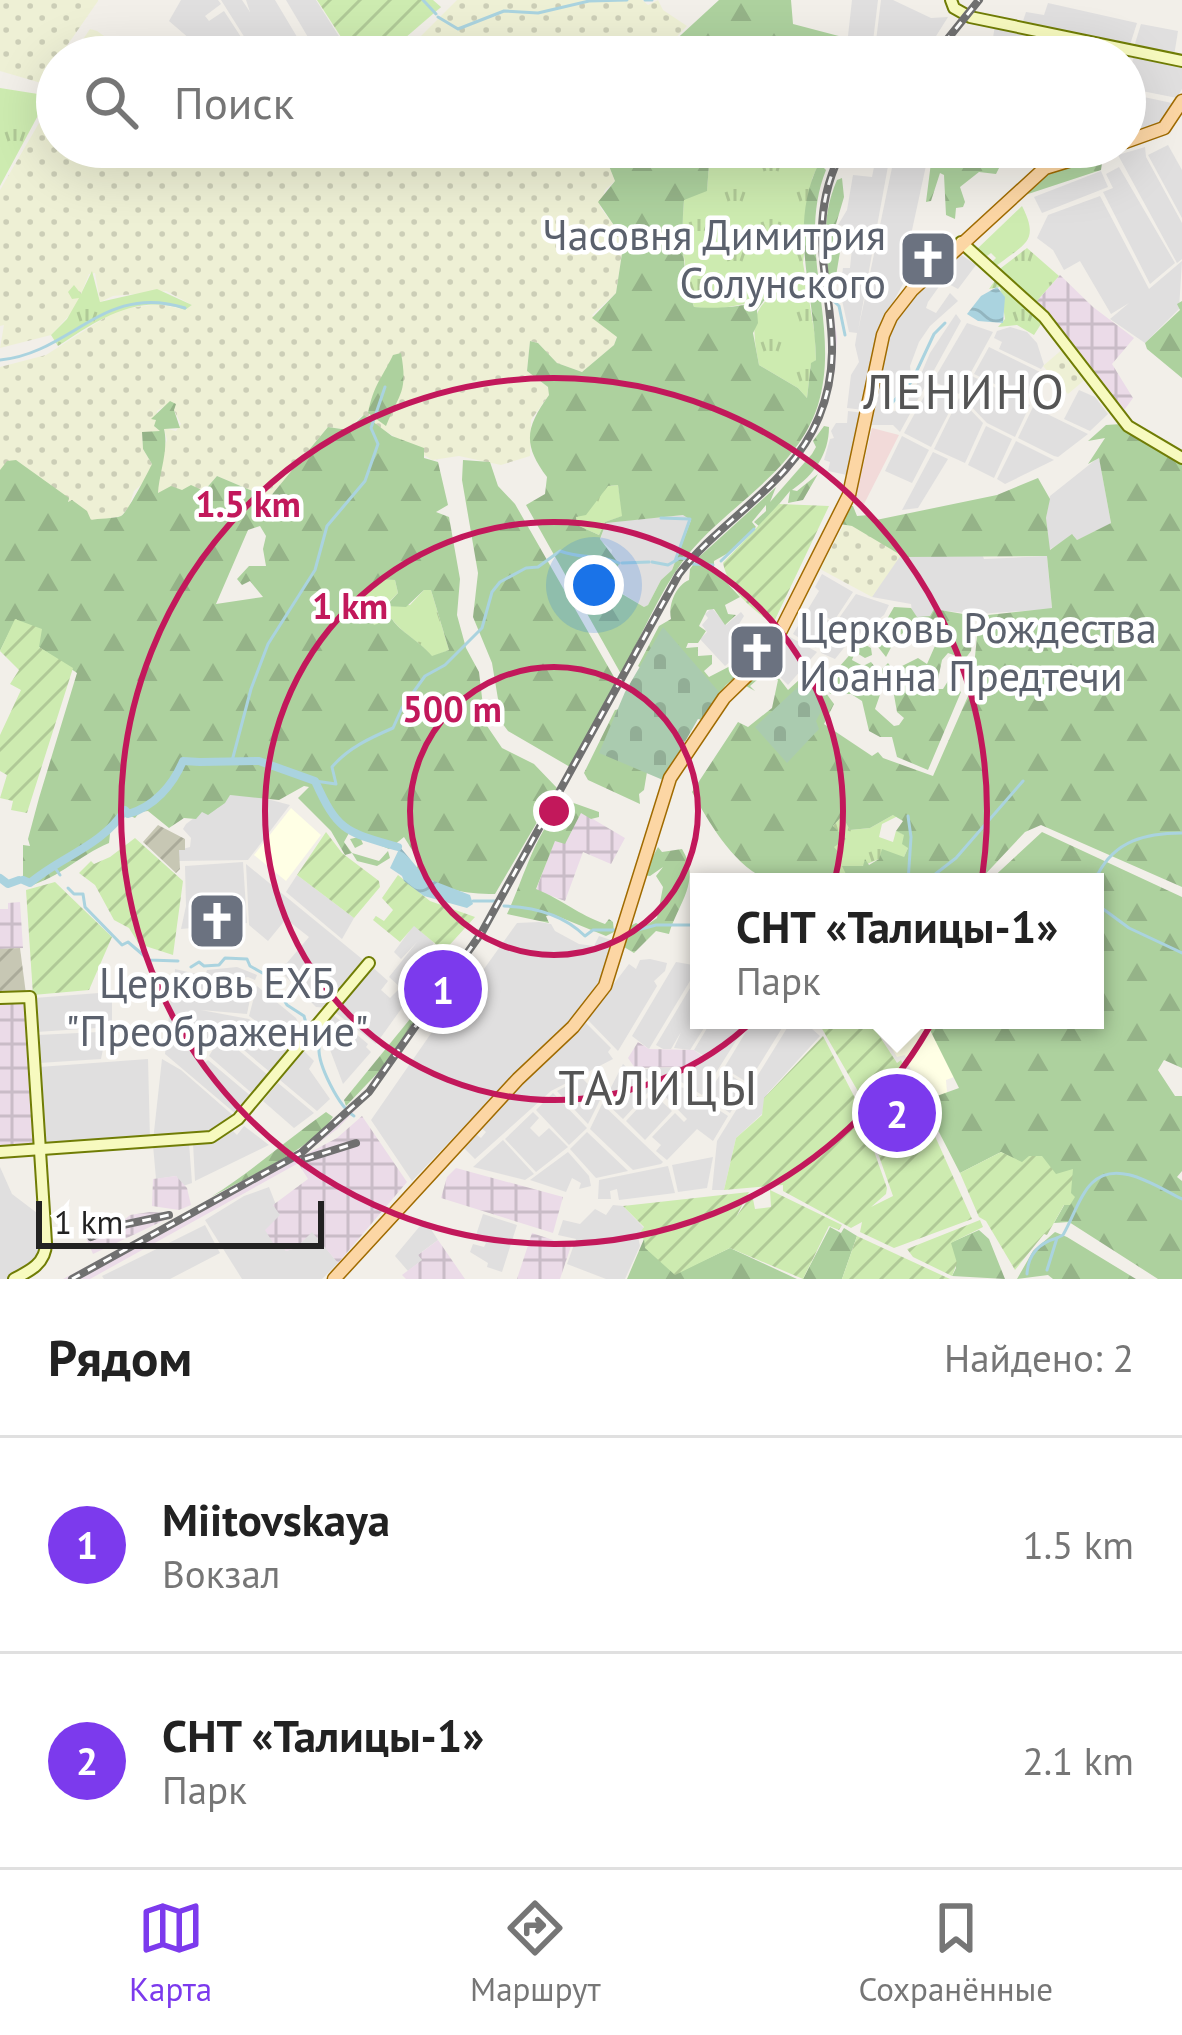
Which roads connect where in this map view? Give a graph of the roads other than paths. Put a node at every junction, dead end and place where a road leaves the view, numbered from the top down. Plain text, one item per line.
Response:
1 (951, 0) edge
2 (1063, 36) edge
3 (1146, 53) edge
4 (1182, 61) edge
5 (1182, 104) edge
6 (1146, 135) edge
7 (1043, 168) edge
8 (962, 243) junction
9 (1182, 458) edge
10 (369, 963) dead end
11 (0, 998) edge
12 (40, 1150) junction
13 (0, 1152) edge
14 (14, 1279) edge
15 (332, 1279) edge

1 - 2 street
3 - 4 street
5 - 6 main road
7 - 8 main road
8 - 9 street
8 - 15 main road
10 - 12 street
11 - 12 street
12 - 13 street
12 - 14 street

